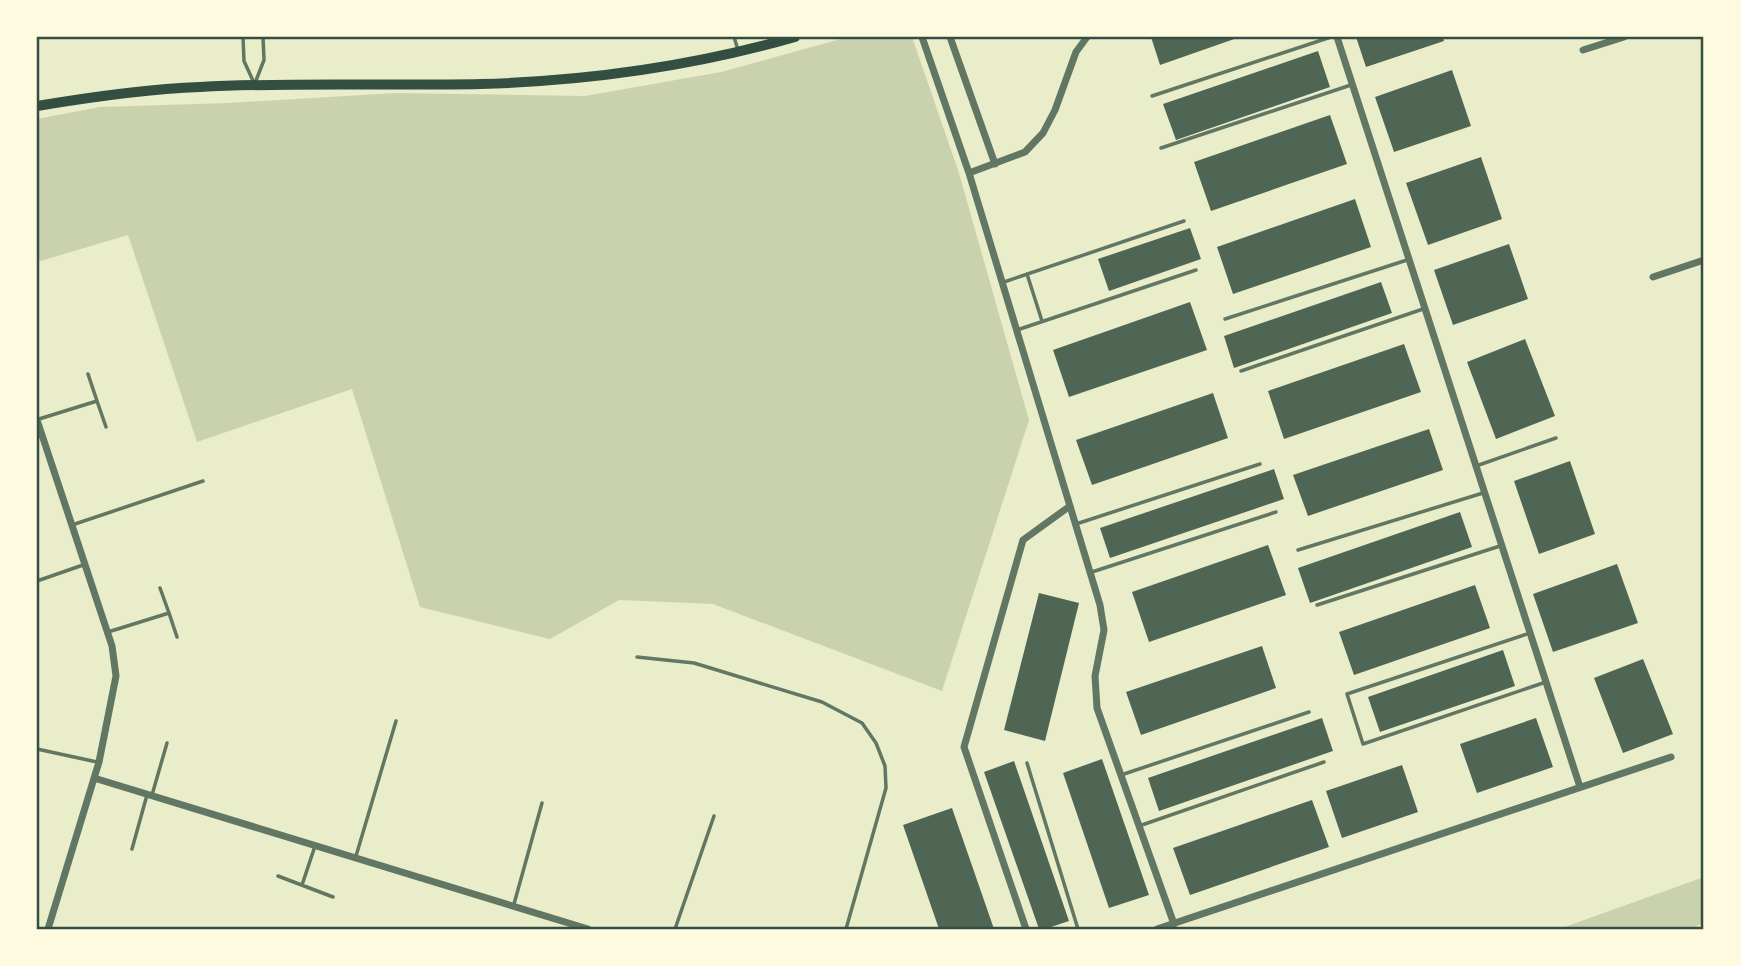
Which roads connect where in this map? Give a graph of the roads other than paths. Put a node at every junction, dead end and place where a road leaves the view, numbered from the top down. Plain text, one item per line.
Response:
1 (243, 37) edge
2 (263, 37) edge
3 (734, 37) edge
4 (795, 37) edge
5 (922, 37) edge
6 (950, 37) edge
7 (1087, 37) edge
8 (1331, 37) edge
9 (1337, 37) edge
10 (1624, 37) edge
11 (1583, 50) dead end
12 (738, 52) junction
13 (1353, 84) junction
14 (255, 85) junction
15 (1152, 96) dead end
16 (37, 106) edge
17 (1161, 148) dead end
18 (995, 164) junction
19 (969, 173) junction
20 (1184, 221) dead end
21 (1409, 259) junction
22 (1704, 260) edge
23 (1196, 270) dead end
24 (1027, 274) junction
25 (1653, 277) dead end
26 (1002, 283) junction
27 (1425, 309) junction
28 (1225, 319) dead end
29 (1042, 321) junction
30 (1017, 330) junction
31 (1241, 371) dead end
32 (88, 374) dead end
33 (97, 401) junction
34 (37, 420) edge
35 (106, 427) dead end
36 (1556, 438) dead end
37 (1260, 464) dead end
38 (1476, 466) junction
39 (203, 481) dead end
40 (1485, 492) junction
41 (1070, 506) junction
42 (1276, 512) dead end
43 (1076, 524) junction
44 (72, 525) junction
45 (1502, 546) junction
46 (1298, 550) dead end
47 (85, 565) junction
48 (1090, 572) junction
49 (37, 581) edge
50 (160, 588) dead end
51 (1317, 605) dead end
52 (169, 613) junction
53 (108, 632) junction
54 (1530, 632) junction
55 (177, 637) dead end
56 (637, 657) dead end
57 (1546, 682) junction
58 (1309, 712) dead end
59 (396, 721) dead end
60 (167, 743) dead end
61 (37, 749) edge
62 (1671, 757) dead end
63 (99, 762) junction
64 (1324, 762) dead end
65 (1027, 763) dead end
66 (1121, 775) junction
67 (94, 778) junction
68 (1580, 787) junction
69 (149, 795) junction
70 (542, 803) dead end
71 (714, 816) dead end
72 (1139, 826) junction
73 (315, 846) junction
74 (132, 849) dead end
75 (356, 858) junction
76 (278, 876) dead end
77 (302, 885) junction
78 (332, 897) dead end
79 (513, 906) junction
80 (1174, 924) junction
81 (48, 929) edge
82 (588, 929) edge
83 (675, 929) edge
84 (846, 929) edge
85 (1026, 929) edge
86 (1078, 929) edge
87 (1157, 929) edge

1 - 14 lane
2 - 14 lane
3 - 12 lane
4 - 12 main road
5 - 19 street
6 - 18 street
7 - 18 street
8 - 15 lane
9 - 13 street
10 - 11 street
12 - 14 main road
13 - 17 lane
13 - 21 street
14 - 16 main road
18 - 19 street
19 - 26 street
20 - 24 lane
21 - 27 street
21 - 28 lane
22 - 25 street
23 - 29 lane
24 - 26 lane
24 - 29 lane
26 - 30 street
27 - 31 lane
27 - 38 street
29 - 30 lane
30 - 41 street
32 - 33 lane
33 - 34 lane
33 - 35 lane
34 - 44 street
36 - 38 lane
37 - 43 lane
38 - 40 street
39 - 44 lane
40 - 45 street
40 - 46 lane
41 - 43 street
41 - 85 street
42 - 48 lane
43 - 48 street
44 - 47 street
45 - 51 lane
45 - 54 street
47 - 49 lane
47 - 53 street
48 - 66 street
50 - 52 lane
52 - 53 lane
52 - 55 lane
53 - 63 street
54 - 57 street
54 - 57 lane
56 - 84 lane
57 - 68 street
58 - 66 lane
59 - 75 lane
60 - 69 lane
61 - 63 lane
62 - 68 street
63 - 67 street
64 - 72 lane
65 - 86 lane
66 - 72 street
67 - 69 street
67 - 81 street
68 - 80 street
69 - 73 street
69 - 74 lane
70 - 79 lane
71 - 83 lane
72 - 80 street
73 - 75 street
73 - 77 lane
75 - 79 street
76 - 77 lane
77 - 78 lane
79 - 82 street
80 - 87 street

